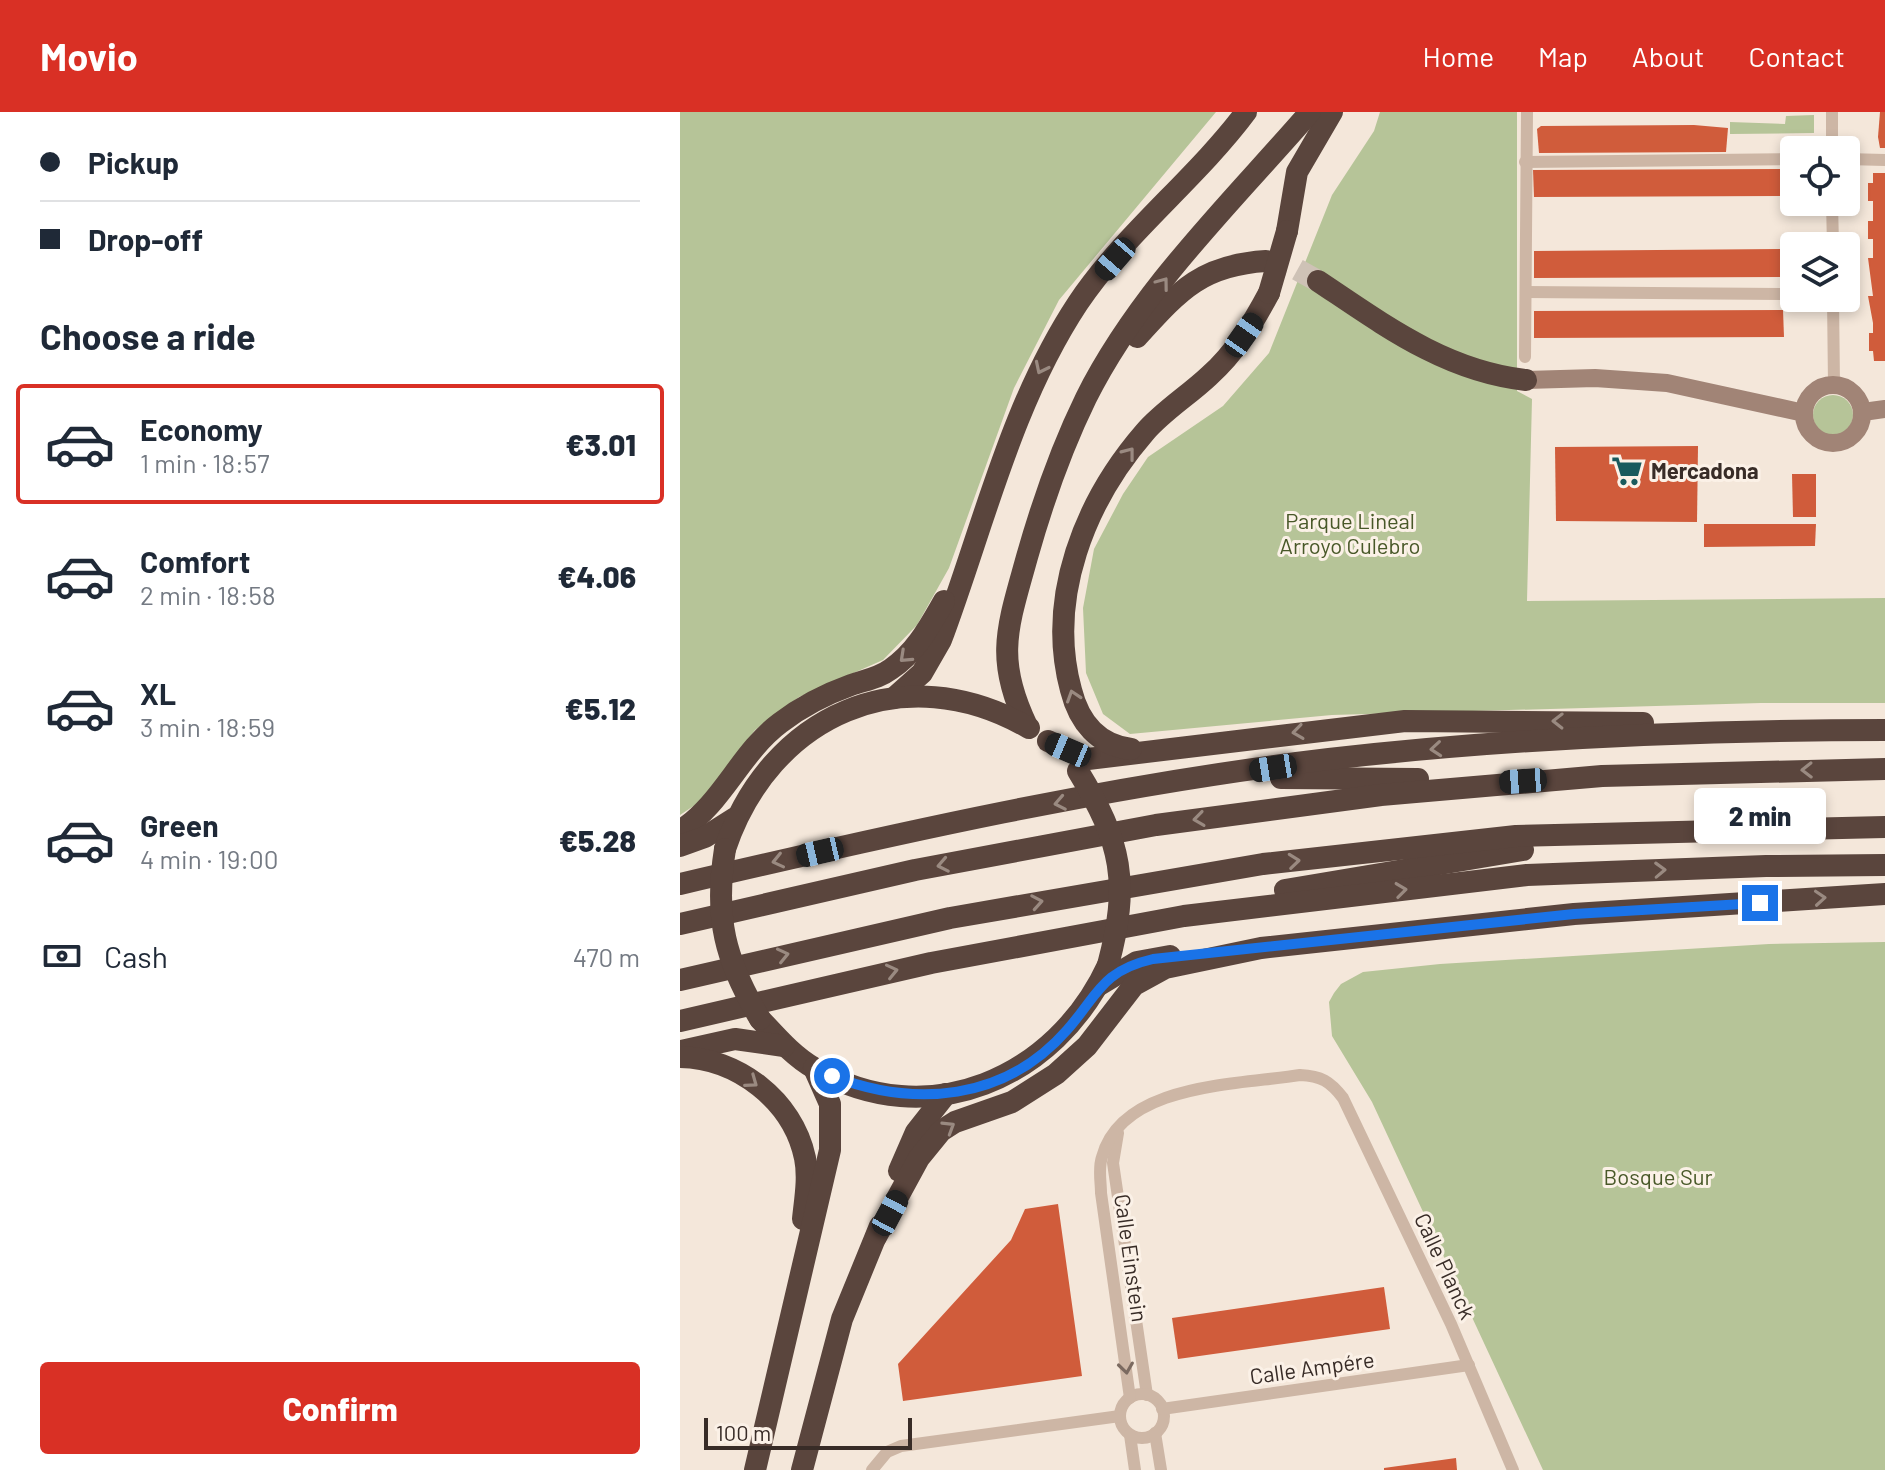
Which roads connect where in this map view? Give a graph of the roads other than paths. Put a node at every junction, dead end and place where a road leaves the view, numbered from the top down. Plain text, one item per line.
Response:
1 (1246, 112) edge
2 (1310, 112) edge
3 (1332, 112) edge
4 (1527, 112) edge
5 (1832, 112) edge
6 (1832, 136) edge
7 (1780, 159) edge
8 (1860, 159) edge
9 (1885, 160) edge
10 (1525, 162) junction
11 (1266, 261) tunnel mouth
12 (1318, 281) tunnel mouth
13 (1526, 292) junction
14 (1780, 294) edge
15 (1833, 312) edge
16 (1526, 369) junction
17 (1834, 385) junction
18 (1885, 409) edge
19 (1863, 412) junction
20 (1804, 413) junction
21 (1068, 446) junction
22 (976, 545) junction
23 (894, 698) junction
24 (1027, 726) junction
25 (1719, 730) junction
26 (1885, 730) edge
27 (1048, 741) junction
28 (1152, 752) junction
29 (1885, 769) edge
30 (1471, 785) junction
31 (1137, 788) junction
32 (735, 818) junction
33 (1885, 827) edge
34 (680, 831) edge
35 (1599, 834) junction
36 (680, 846) edge
37 (1885, 865) edge
38 (680, 884) edge
39 (1885, 894) edge
40 (1184, 916) junction
41 (680, 924) edge
42 (1261, 948) junction
43 (680, 980) edge
44 (1098, 986) junction
45 (680, 1021) edge
46 (784, 1046) junction
47 (680, 1054) edge
48 (814, 1068) junction
49 (1331, 1083) joint
50 (946, 1094) junction
51 (1119, 1129) junction
52 (876, 1237) junction
53 (800, 1284) junction
54 (1469, 1365) junction
55 (1147, 1395) junction
56 (1130, 1398) junction
57 (1162, 1409) junction
58 (1120, 1416) junction
59 (1155, 1433) junction
60 (1130, 1435) junction
61 (755, 1470) edge
62 (802, 1470) edge
63 (872, 1470) edge
64 (1135, 1470) edge
65 (1161, 1470) edge
66 (1513, 1470) edge

1 -> 22 highway
21 -> 2 highway
28 -> 3 highway, bridge
4 - 10 street
5 - 6 street
7 - 10 street
8 - 9 street
10 - 13 street
11 - 21 highway
12 - 16 highway
13 - 14 street
13 - 16 street
15 - 17 street
16 - 20 street
17 - 19 street
17 - 20 street
18 - 19 street
19 - 20 street
21 - 24 highway
22 - 23 highway
22 -> 34 highway
23 - 24 highway
23 - 32 highway
24 - 27 highway
25 - 26 highway
25 -> 28 highway
25 -> 31 highway
27 - 28 highway
27 - 44 highway, bridge
29 -> 30 highway
30 - 31 highway
30 -> 41 highway
31 -> 38 highway
32 - 36 highway
32 - 46 highway, bridge
33 - 35 highway
35 - 40 highway
43 -> 35 highway
40 -> 37 highway
42 -> 39 highway
45 -> 40 highway
42 - 44 highway
52 -> 42 highway
44 - 50 highway
46 - 47 highway
46 - 48 highway
47 -> 53 highway
48 - 50 highway
48 - 53 highway
49 - 51 street, Calle Einstein
49 - 54 street, Calle Planck
50 - 52 highway
51 - 55 street, Calle Einstein
51 -> 56 street, Calle Einstein
52 - 62 highway
53 - 61 highway
54 - 57 street, Calle Ampére
54 - 66 street, Calle Planck
55 - 56 street
55 - 57 street
56 - 58 street
57 - 59 street
58 - 60 street
58 - 63 street
59 - 60 street
59 - 65 street
60 - 64 street

